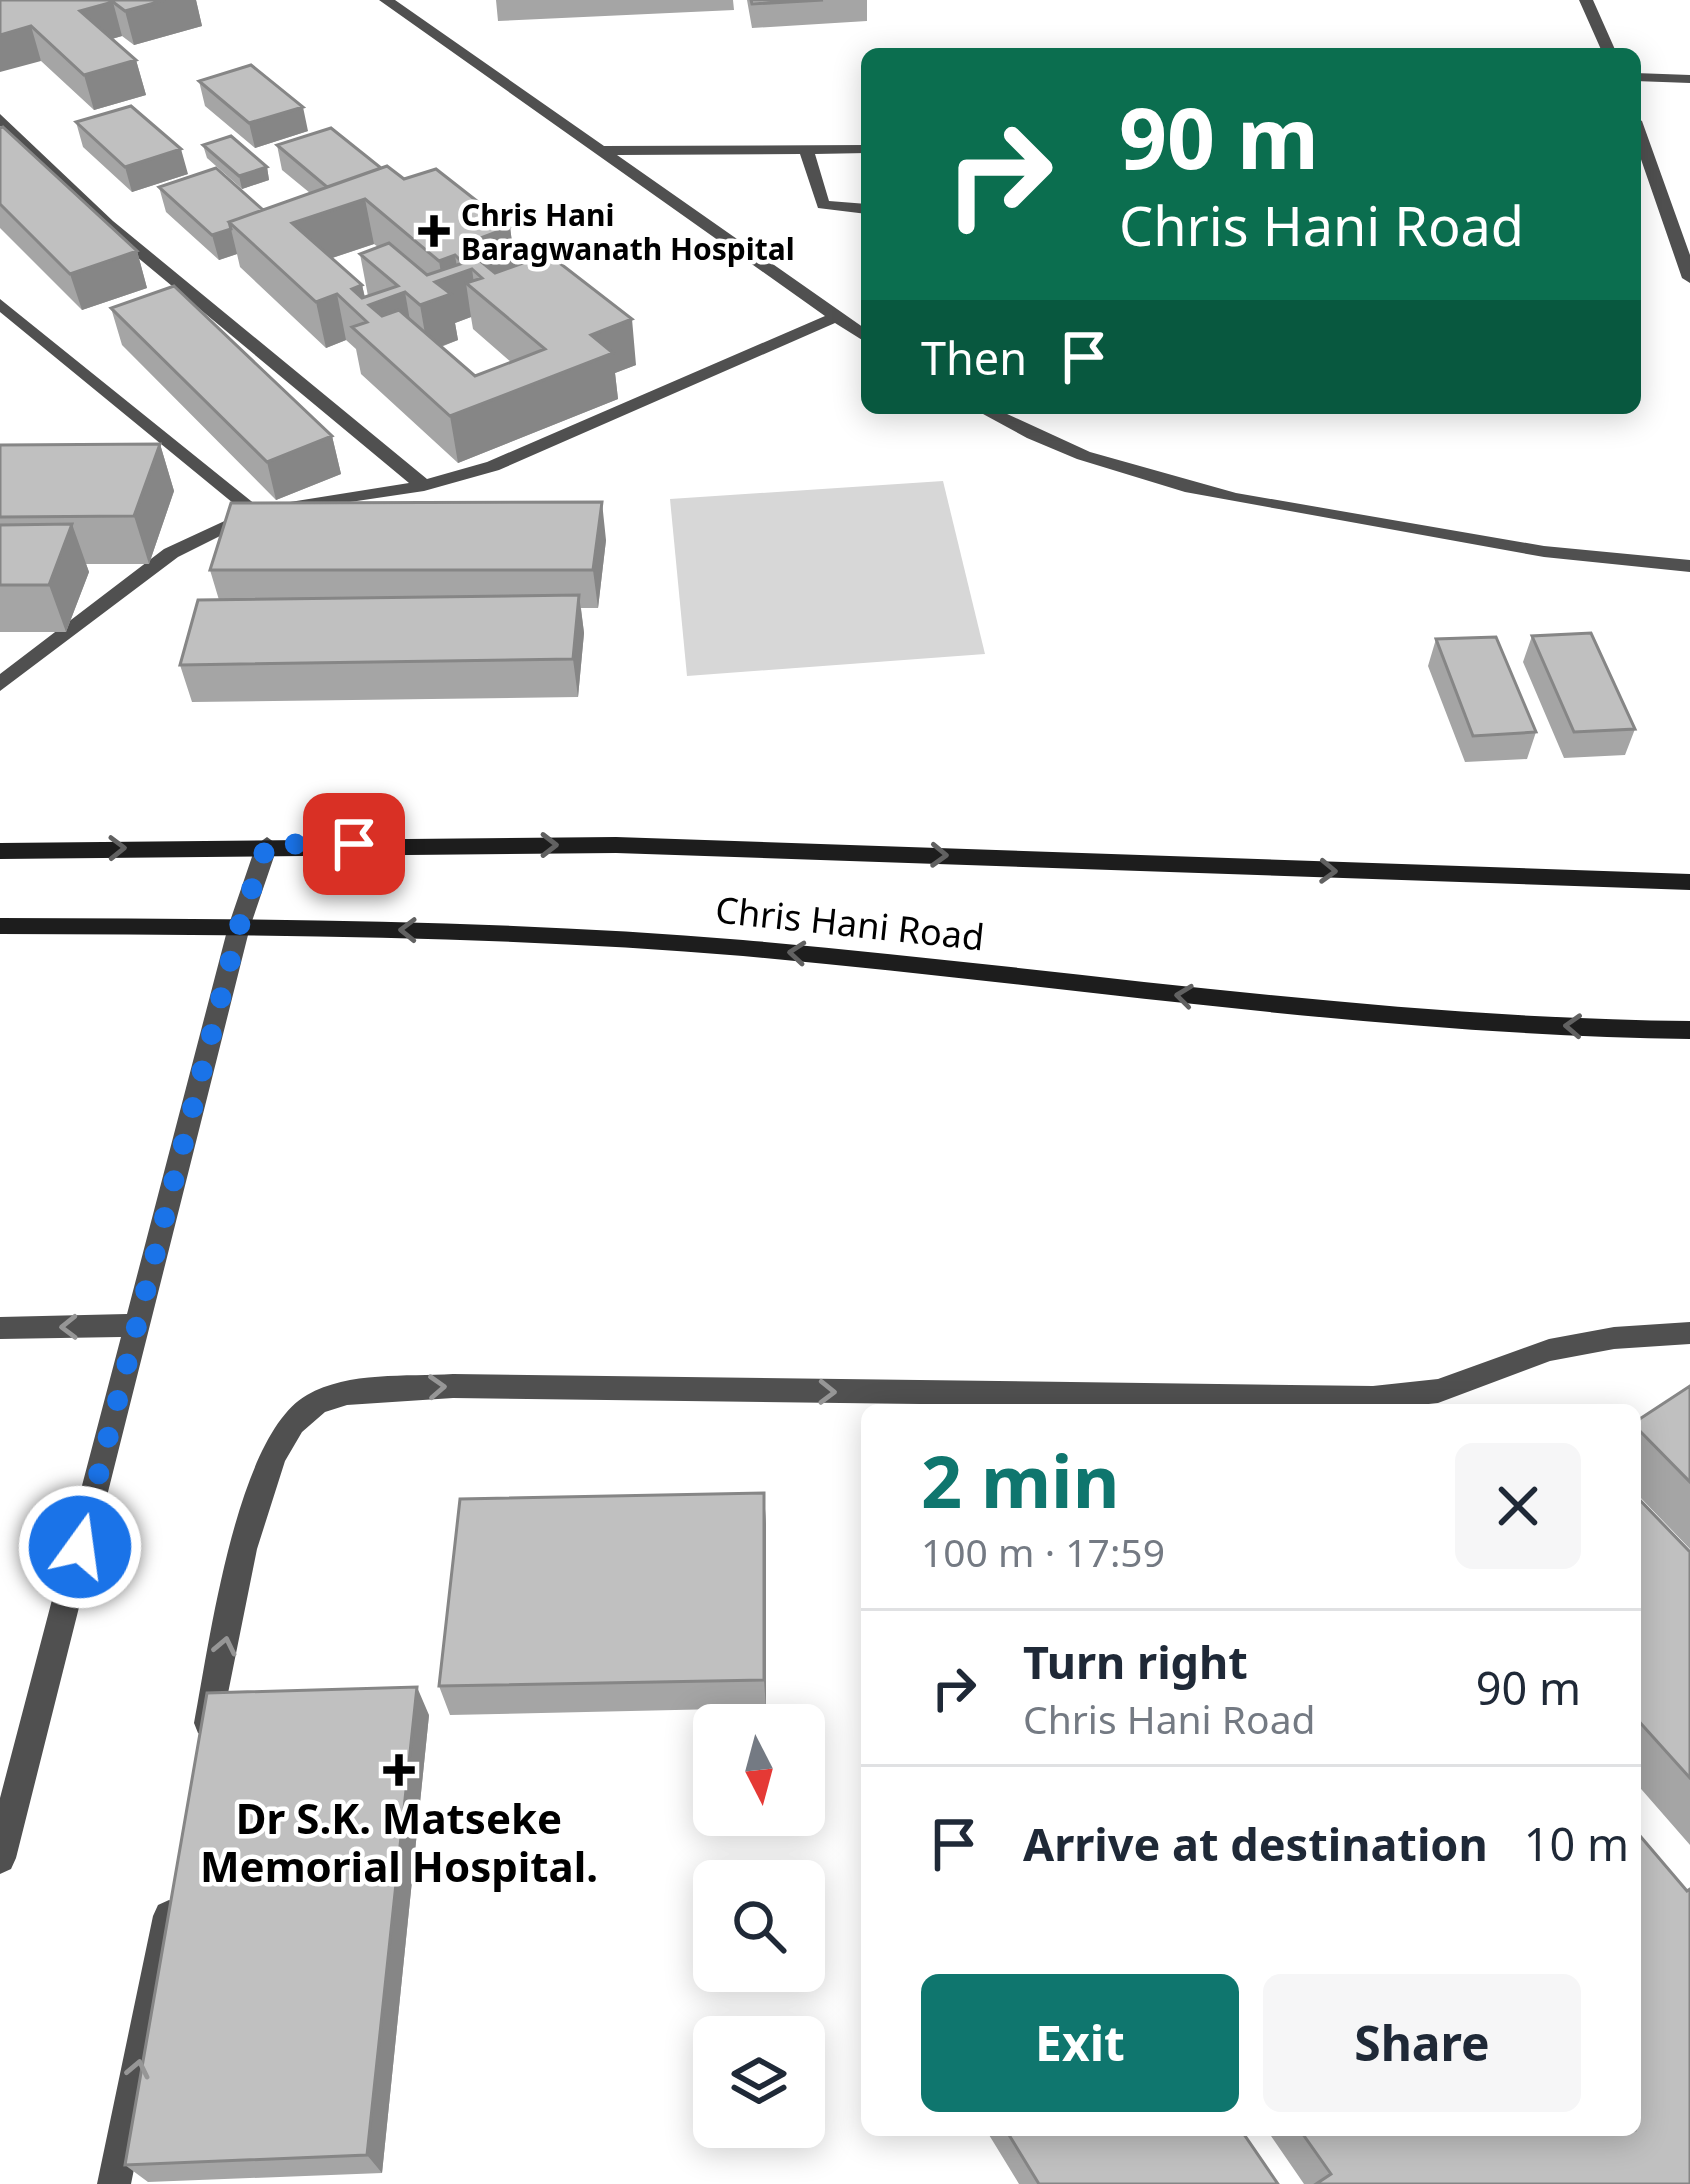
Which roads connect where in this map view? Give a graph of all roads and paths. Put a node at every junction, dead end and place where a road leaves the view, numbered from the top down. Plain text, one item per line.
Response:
1 (386, 0) edge
2 (1586, 0) edge
3 (1607, 48) edge
4 (1641, 77) edge
5 (1690, 79) edge
6 (0, 118) edge
7 (1641, 138) edge
8 (806, 149) junction
9 (861, 149) edge
10 (601, 151) junction
11 (861, 208) edge
12 (1690, 278) edge
13 (0, 304) edge
14 (834, 318) junction
15 (861, 334) edge
16 (992, 414) edge
17 (424, 486) junction
18 (257, 513) junction
19 (1690, 566) edge
20 (0, 683) edge
21 (267, 844) junction
22 (0, 850) edge
23 (1690, 882) edge
24 (0, 926) edge
25 (239, 927) junction
26 (1690, 1030) edge
27 (138, 1325) junction
28 (0, 1328) edge
29 (1690, 1333) edge
30 (205, 1742) edge
31 (0, 1858) edge
32 (176, 1882) edge
33 (114, 2184) edge

1 - 10 street
2 - 3 street
4 - 5 street
6 - 17 street
7 - 12 street
8 - 9 street
8 - 10 street
8 - 11 street
10 - 14 street
13 - 18 street
14 - 15 street
14 - 17 street
16 - 19 street
17 - 18 street
18 - 20 street
22 -> 21 main road, Chris Hani Road
21 -> 23 main road, Chris Hani Road
21 - 25 street
24 - 25 main road, Chris Hani Road
26 -> 25 main road, Chris Hani Road
25 - 27 street
27 -> 28 street
27 - 31 street
30 -> 29 street
33 -> 32 street

